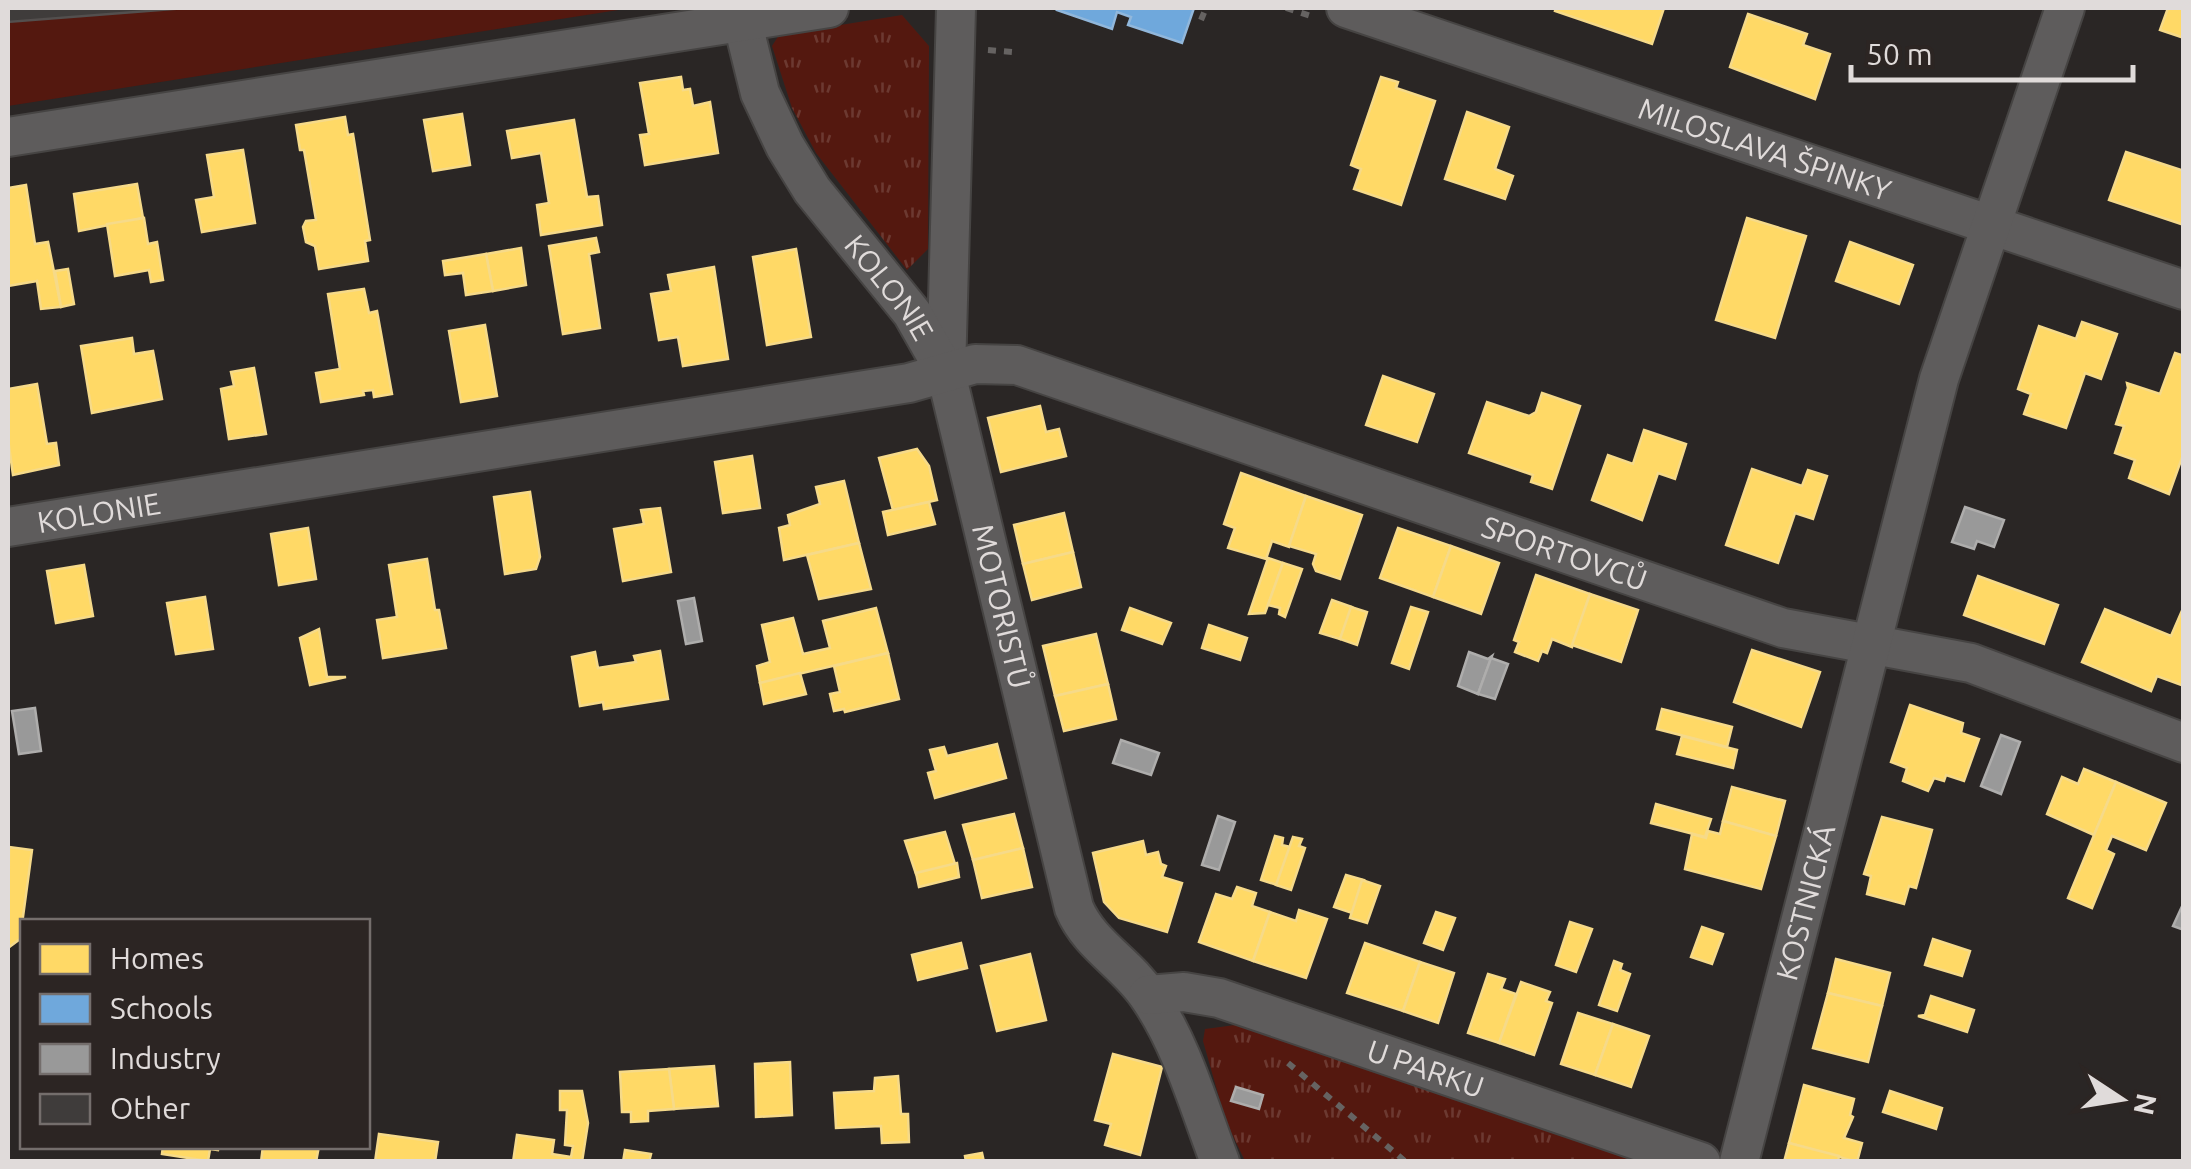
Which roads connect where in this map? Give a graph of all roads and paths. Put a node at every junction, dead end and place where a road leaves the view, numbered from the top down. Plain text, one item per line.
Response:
1 (829, 8) edge
2 (956, 8) edge
3 (1206, 8) edge
4 (1346, 8) edge
5 (2065, 8) edge
6 (742, 20) junction
7 (1201, 20) dead end
8 (982, 49) dead end
9 (1012, 52) dead end
10 (8, 137) edge
11 (1992, 225) junction
12 (2184, 290) edge
13 (946, 373) junction
14 (8, 527) edge
15 (1871, 646) junction
16 (2184, 744) edge
17 (1148, 995) junction
18 (1283, 1059) dead end
19 (1220, 1162) edge
20 (1406, 1162) edge
21 (1701, 1162) edge
22 (1739, 1162) edge

1 - 6 street
2 - 13 street, MOTORISTŮ
3 - 7 path
4 - 11 street, MILOSLAVA ŠPINKY
5 - 11 street, KOSTNICKÁ
6 - 10 street
6 - 13 street, KOLONIE
8 - 9 path
11 - 12 street, MILOSLAVA ŠPINKY
11 - 15 street, KOSTNICKÁ
13 - 14 street, KOLONIE
13 - 15 street, SPORTOVCŮ
13 - 17 street, MOTORISTŮ
15 - 16 street, SPORTOVCŮ
15 - 22 street, KOSTNICKÁ
17 - 19 street, MOTORISTŮ
17 - 21 street, U PARKU
18 - 20 path

